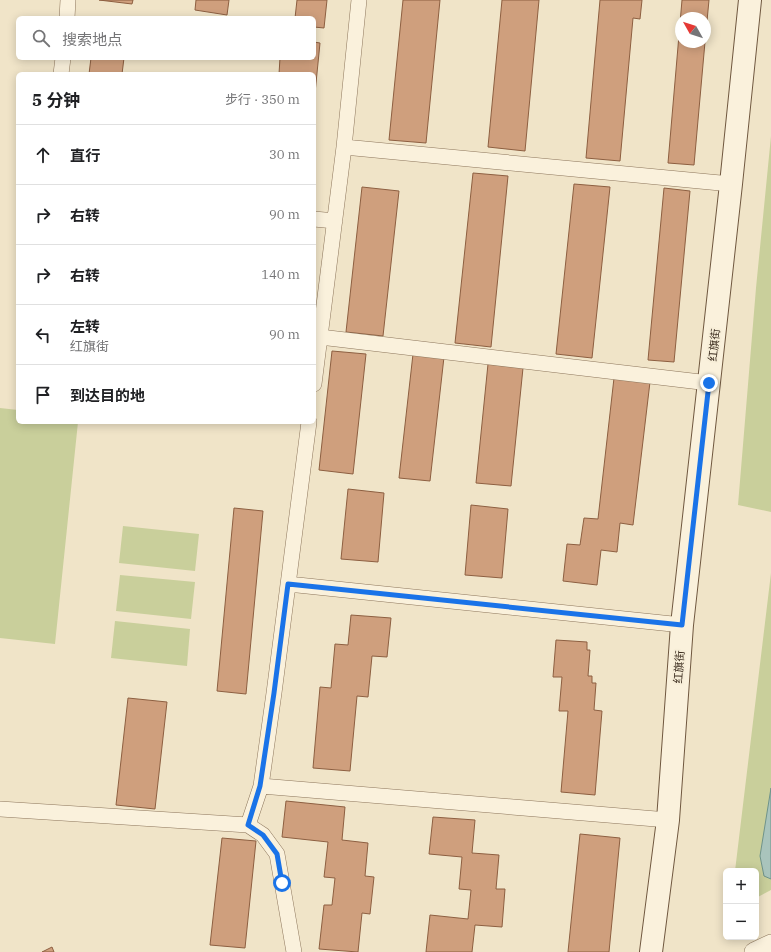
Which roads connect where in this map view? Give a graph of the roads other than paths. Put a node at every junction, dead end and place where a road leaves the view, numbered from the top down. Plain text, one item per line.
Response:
1 (68, 0) edge
2 (359, 0) edge
3 (750, 0) edge
4 (67, 16) edge
5 (63, 60) edge
6 (61, 72) edge
7 (344, 147) junction
8 (731, 184) junction
9 (316, 219) edge
10 (335, 221) junction
11 (320, 337) junction
12 (316, 368) edge
13 (709, 383) junction
14 (309, 424) edge
15 (288, 584) junction
16 (682, 625) junction
17 (260, 786) junction
18 (0, 809) edge
19 (668, 820) junction
20 (248, 825) junction
21 (771, 944) edge
22 (294, 952) edge
23 (651, 952) edge
24 (754, 952) edge

1 - 4 street
2 - 7 street
3 - 8 main road, 红旗街
5 - 6 street
7 - 8 street
7 - 10 street
8 - 13 main road, 红旗街
9 - 10 street
10 - 11 street
11 - 12 street
11 - 13 street
13 - 16 main road, 红旗街
14 - 15 street
15 - 16 street
15 - 17 street
16 - 19 main road, 红旗街
17 - 19 street
17 - 20 street
18 - 20 street
19 - 23 main road, 红旗街
20 - 22 street
21 - 24 street

